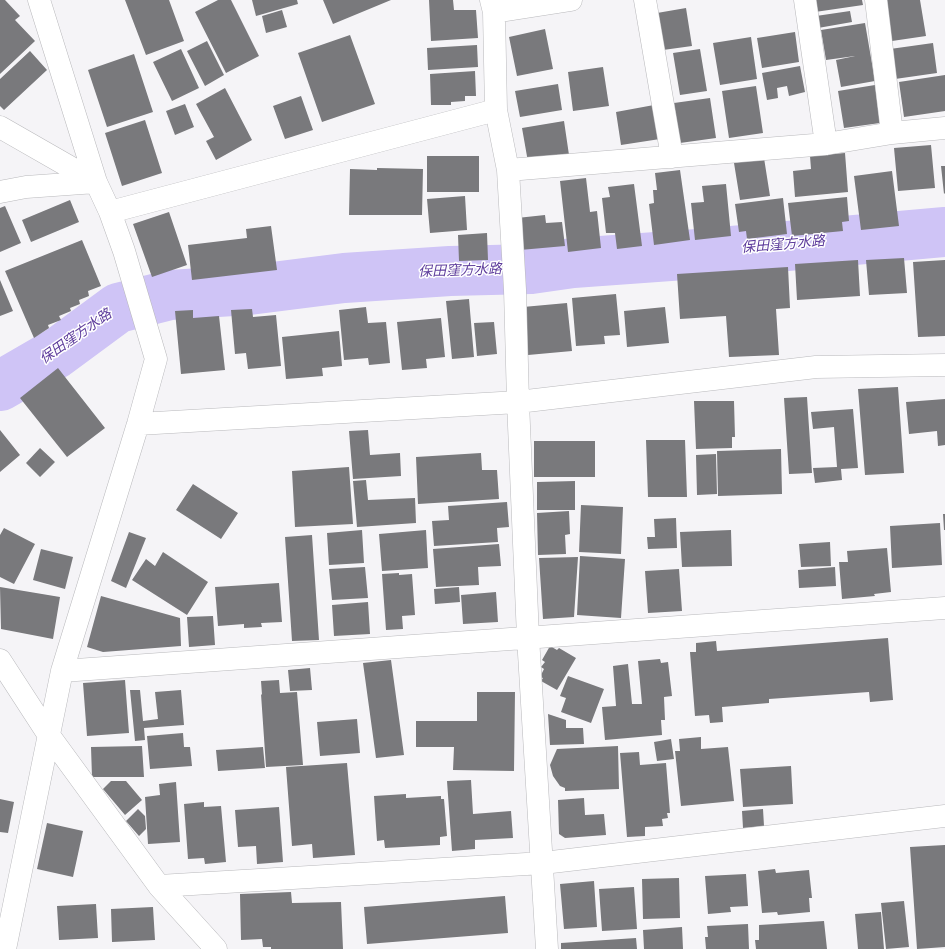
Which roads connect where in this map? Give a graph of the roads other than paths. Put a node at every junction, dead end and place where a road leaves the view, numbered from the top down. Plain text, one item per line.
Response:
1 (39, 0) edge
2 (570, 0) edge
3 (645, 0) edge
4 (805, 0) edge
5 (876, 0) edge
6 (493, 6) edge
7 (496, 110) junction
8 (0, 127) edge
9 (945, 128) edge
10 (892, 133) junction
11 (826, 144) junction
12 (672, 156) junction
13 (508, 170) junction
14 (96, 182) junction
15 (0, 192) edge
16 (110, 212) junction
17 (945, 365) edge
18 (518, 402) junction
19 (138, 424) junction
20 (945, 608) edge
21 (528, 637) junction
22 (0, 660) edge
23 (62, 671) junction
24 (48, 734) junction
25 (945, 816) edge
26 (543, 863) junction
27 (159, 886) junction
28 (5, 949) edge
29 (216, 949) edge
30 (547, 949) edge

1 - 14 street
2 - 6 street
3 - 12 street
4 - 11 street
5 - 10 street
6 - 7 street
7 - 13 street
7 - 16 street
8 - 14 street
9 - 10 street
10 - 11 street
11 - 12 street
12 - 13 street
13 - 18 street
14 - 15 street
14 - 16 street
16 - 19 street
17 - 18 street
18 - 19 street
18 - 21 street
19 - 23 street
20 - 21 street
21 - 23 street
21 - 26 street
22 - 24 street
23 - 24 street
24 - 27 street
24 - 28 street
25 - 26 street
26 - 27 street
26 - 30 street
27 - 29 street

